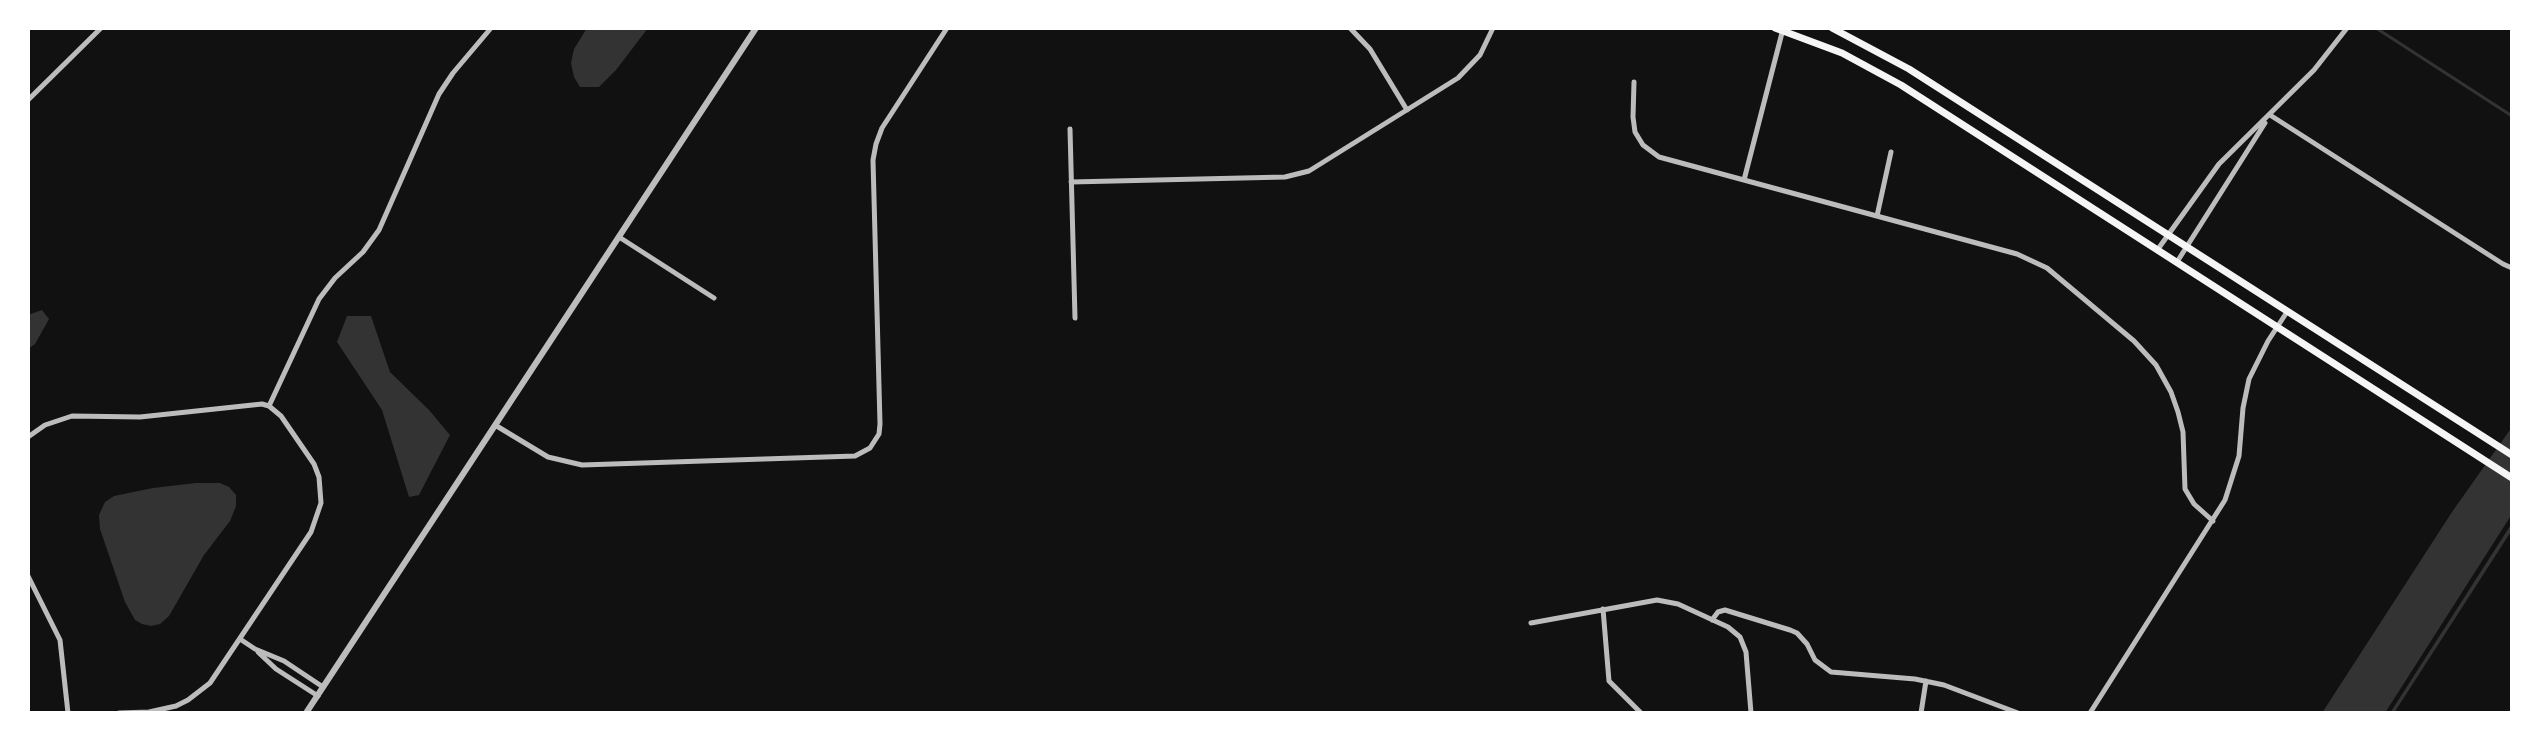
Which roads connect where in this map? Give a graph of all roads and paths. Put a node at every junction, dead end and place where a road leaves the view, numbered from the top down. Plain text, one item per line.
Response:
1 (101, 28) edge
2 (491, 28) edge
3 (756, 28) edge
4 (947, 28) edge
5 (1350, 28) edge
6 (1493, 28) edge
7 (1832, 28) edge
8 (2347, 28) edge
9 (1781, 29) edge
10 (1634, 82) dead end
11 (28, 100) edge
12 (1407, 110) junction
13 (2270, 115) junction
14 (1070, 129) dead end
15 (1891, 152) dead end
16 (1744, 180) junction
17 (1071, 182) junction
18 (1877, 216) junction
19 (2168, 234) junction
20 (619, 237) junction
21 (2187, 246) junction
22 (2158, 249) junction
23 (2177, 262) junction
24 (2512, 268) edge
25 (714, 298) dead end
26 (2288, 311) junction
27 (1075, 318) dead end
28 (2277, 326) junction
29 (269, 406) junction
30 (495, 425) junction
31 (28, 437) edge
32 (2512, 455) edge
33 (2512, 478) edge
34 (2213, 521) junction
35 (28, 576) edge
36 (1603, 609) junction
37 (1712, 620) junction
38 (1531, 623) dead end
39 (240, 639) junction
40 (255, 649) junction
41 (1926, 681) junction
42 (323, 687) junction
43 (318, 696) junction
44 (68, 713) edge
45 (119, 713) edge
46 (128, 713) edge
47 (306, 713) edge
48 (1641, 713) edge
49 (1751, 713) edge
50 (1921, 713) edge
51 (2018, 713) edge
52 (2090, 713) edge

1 - 11 street
2 - 29 street
3 - 20 street
4 - 30 street
5 - 12 street
6 - 12 street
7 - 19 main road
8 - 13 street
9 - 16 street
9 - 22 main road
10 - 16 street
12 - 17 street
13 - 19 street
13 - 21 street
13 - 24 street
14 - 17 street
15 - 18 street
16 - 18 street
17 - 27 street
18 - 34 street
19 - 21 main road
19 - 22 street
20 - 25 street
20 - 30 street
21 - 23 street
21 - 26 main road
22 - 23 main road
23 - 28 main road
26 - 28 street
26 - 32 main road
28 - 33 main road
28 - 34 street
29 - 31 street
29 - 39 street
30 - 42 street
34 - 52 street
35 - 44 street
36 - 37 street
36 - 38 street
36 - 48 street
37 - 41 street
37 - 49 street
39 - 40 street
39 - 46 street
40 - 42 street
40 - 43 street
41 - 50 street
41 - 51 street
42 - 43 street
43 - 47 street
45 - 46 street

